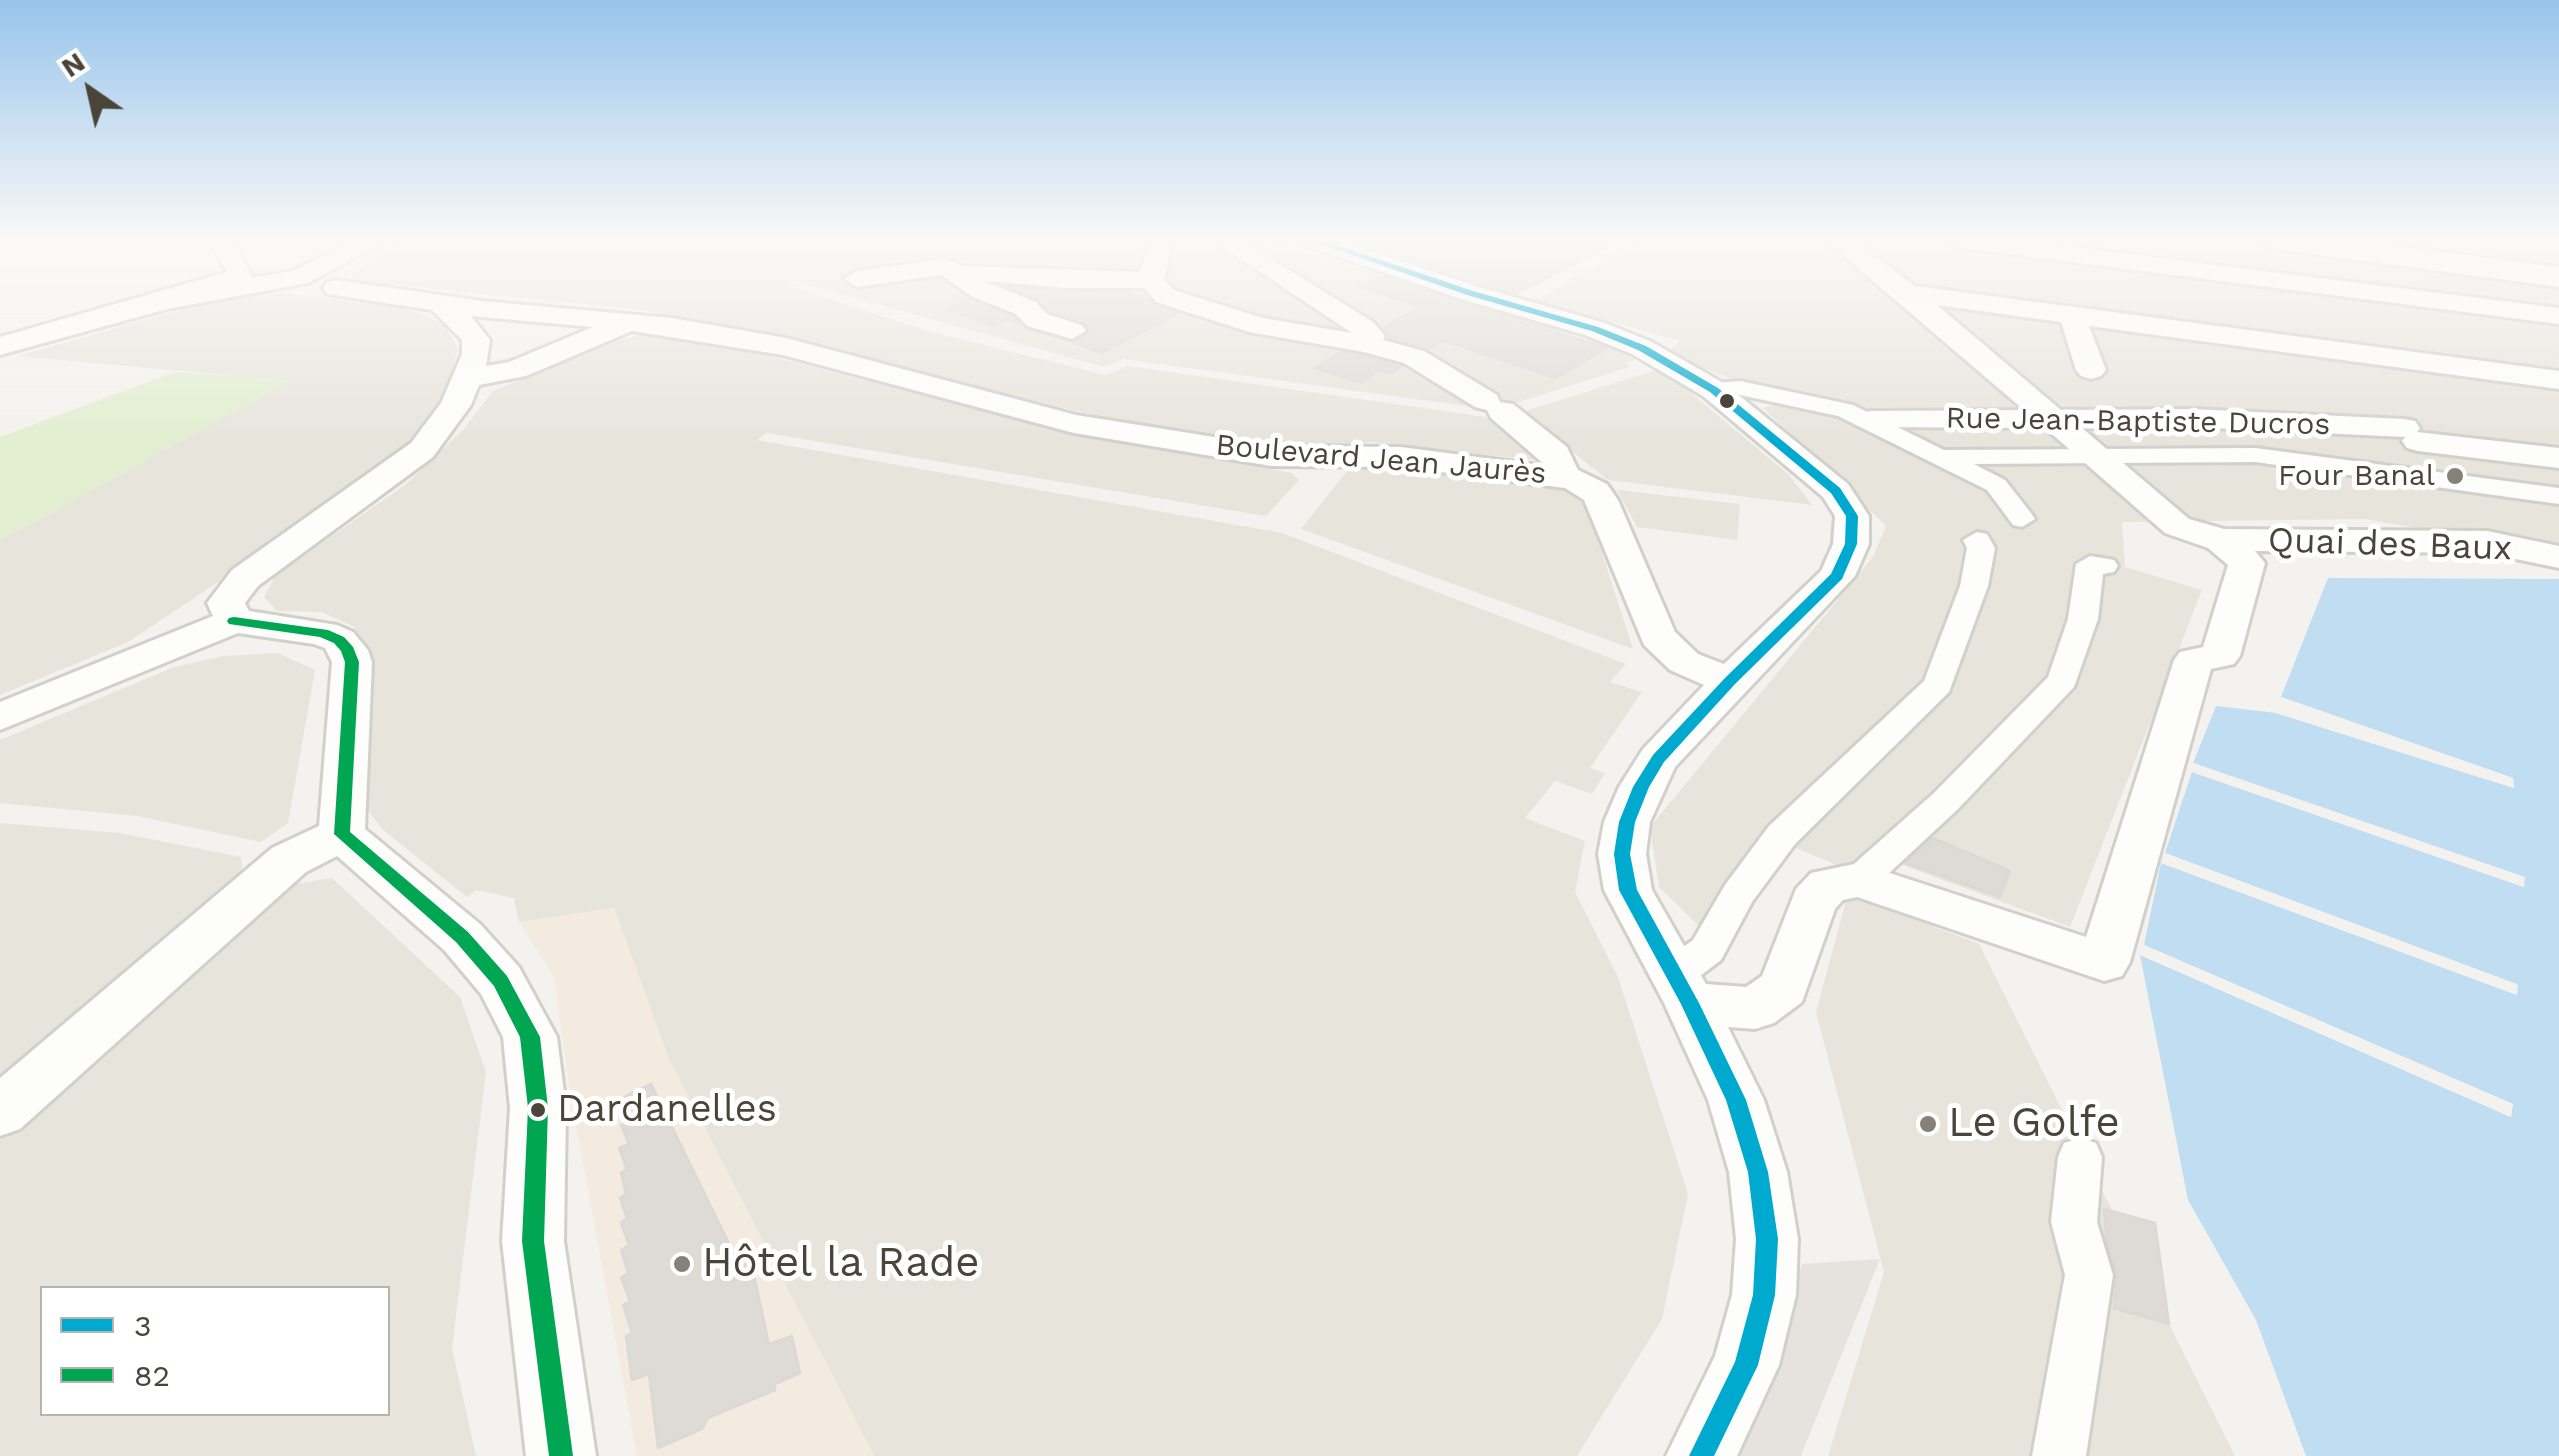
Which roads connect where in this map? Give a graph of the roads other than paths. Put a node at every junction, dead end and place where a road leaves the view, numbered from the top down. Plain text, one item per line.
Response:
1 (139, 308) edge
2 (446, 308) edge
3 (499, 308) edge
4 (1026, 308) edge
5 (1198, 308) edge
6 (1331, 308) edge
7 (1526, 308) edge
8 (1923, 308) edge
9 (2019, 308) edge
10 (2120, 308) edge
11 (2492, 308) edge
12 (2072, 315) junction
13 (2547, 315) edge
14 (632, 321) junction
15 (2122, 322) junction
16 (1072, 332) dead end
17 (2559, 338) edge
18 (1368, 344) junction
19 (0, 346) edge
20 (2091, 370) dead end
21 (468, 378) junction
22 (2559, 380) edge
23 (1714, 390) junction
24 (1871, 420) junction
25 (2052, 420) junction
26 (2517, 453) junction
27 (2094, 455) junction
28 (1944, 457) junction
29 (2559, 458) edge
30 (1560, 476) junction
31 (2559, 484) edge
32 (2559, 496) edge
33 (2022, 519) dead end
34 (1977, 540) dead end
35 (2221, 540) junction
36 (2559, 558) edge
37 (2104, 566) dead end
38 (234, 621) junction
39 (1730, 681) junction
40 (0, 716) edge
41 (342, 834) junction
42 (1860, 880) junction
43 (1682, 989) junction
44 (0, 1112) edge
45 (2080, 1157) dead end
46 (561, 1456) edge
47 (1701, 1456) edge
48 (2059, 1456) edge

1 - 19 street
2 - 21 street
3 - 14 street, Boulevard Jean Jaurès
4 - 16 street
5 - 18 street
6 - 18 street
7 - 23 street
8 - 25 street, Quai des Baux
9 - 12 street
10 - 15 street
11 - 13 street
12 - 15 street
12 - 20 street
13 - 17 street
14 - 21 street
14 - 30 street, Boulevard Jean Jaurès
15 - 22 street
18 - 30 street
21 - 38 street
23 - 24 street
23 - 39 street
24 - 25 street, Rue Jean-Baptiste Ducros
24 - 28 street
25 - 26 street, Rue Jean-Baptiste Ducros
25 - 27 street, Quai des Baux
26 - 29 street, Rue Jean-Baptiste Ducros
26 - 31 street
27 - 28 street
27 - 32 street
27 - 35 street, Quai des Baux
28 - 33 street
30 - 39 street, Boulevard Jean Jaurès
34 - 43 street
35 - 36 street, Quai des Baux
35 - 42 street
37 - 42 street
38 - 40 street
38 - 41 street
39 - 43 street
41 - 44 street
41 - 46 street
42 - 43 street
43 - 47 street
45 - 48 street

